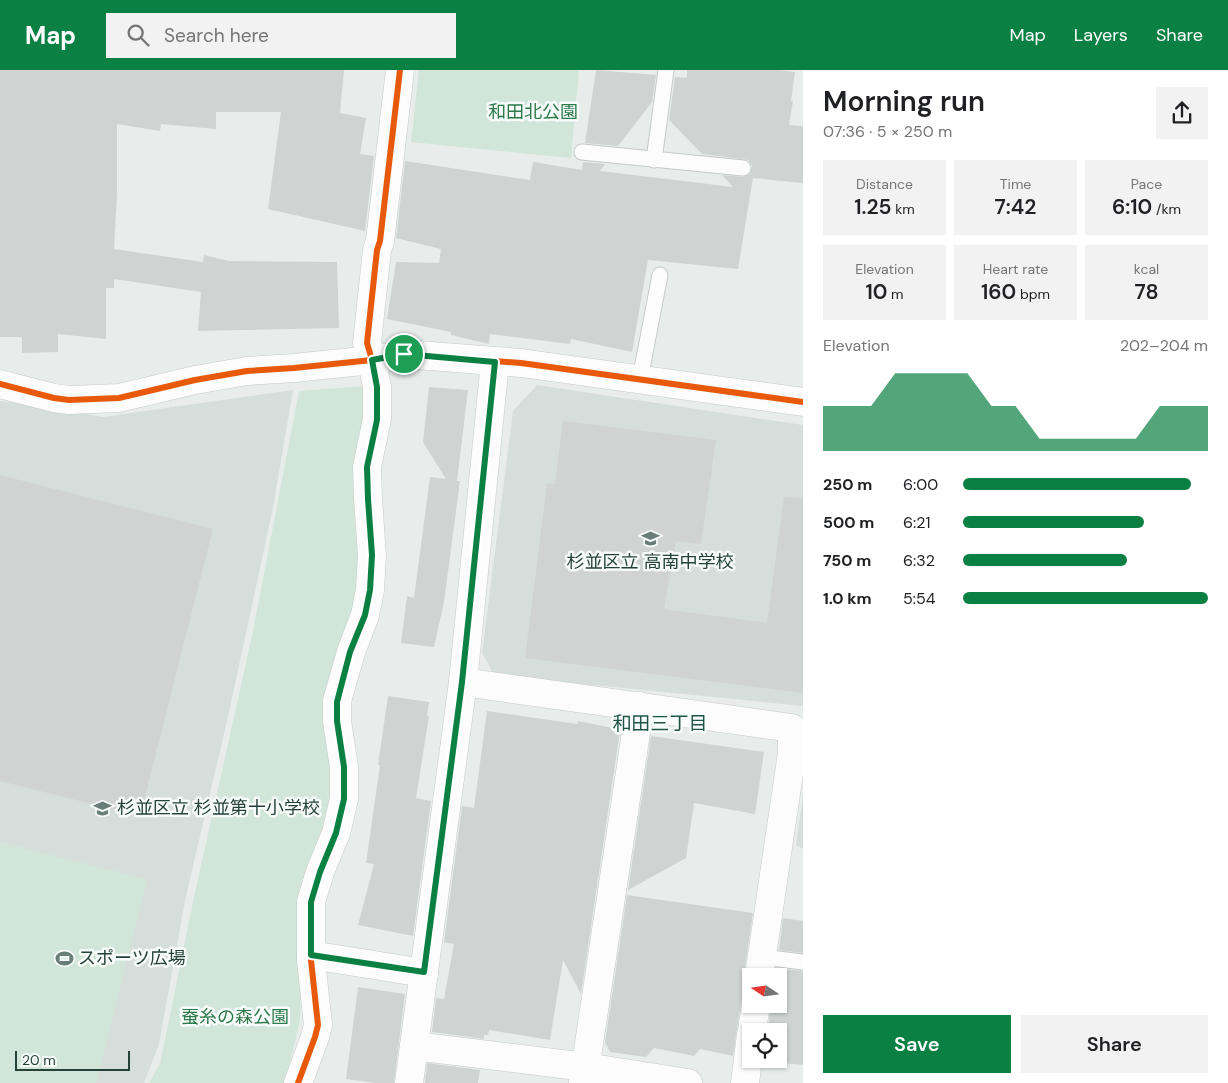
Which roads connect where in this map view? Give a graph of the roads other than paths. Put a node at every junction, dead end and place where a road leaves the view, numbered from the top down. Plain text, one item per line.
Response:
1 (400, 70) edge
2 (666, 70) edge
3 (582, 152) dead end
4 (654, 160) junction
5 (742, 168) dead end
6 (660, 274) dead end
7 (372, 360) junction
8 (495, 362) junction
9 (640, 379) junction
10 (0, 384) edge
11 (803, 402) edge
12 (462, 682) junction
13 (640, 706) junction
14 (311, 955) junction
15 (803, 962) edge
16 (761, 967) edge
17 (424, 972) junction
18 (414, 1046) junction
19 (747, 1068) edge
20 (584, 1075) edge
21 (298, 1083) edge
22 (409, 1083) edge
23 (688, 1083) edge
24 (745, 1083) edge

1 - 7 street
2 - 4 lane
3 - 4 lane
4 - 5 lane
6 - 9 lane
7 - 8 street
7 - 10 street
7 - 14 street
8 - 9 street
8 - 12 street
9 - 11 street
12 - 13 street
12 - 17 street
13 - 16 street
13 - 20 street
14 - 17 street
14 - 21 street
15 - 16 lane
17 - 18 street
18 - 20 street
18 - 22 street
19 - 24 street
20 - 23 street

